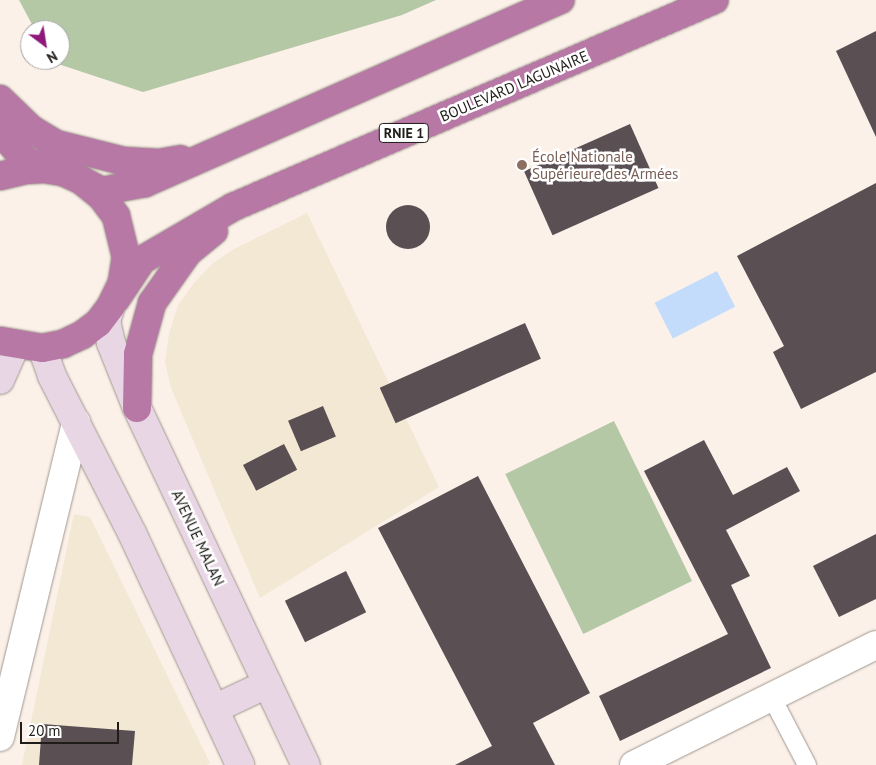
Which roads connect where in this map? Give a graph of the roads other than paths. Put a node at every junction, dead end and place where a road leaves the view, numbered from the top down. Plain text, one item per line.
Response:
1 (560, 0) edge
2 (714, 0) edge
3 (0, 99) edge
4 (0, 131) edge
5 (207, 154) junction
6 (54, 170) junction
7 (0, 176) edge
8 (81, 180) junction
9 (233, 207) junction
10 (114, 303) junction
11 (19, 345) edge
12 (0, 380) edge
13 (137, 408) junction
14 (76, 422) junction
15 (876, 645) edge
16 (267, 684) junction
17 (772, 696) junction
18 (214, 709) junction
19 (0, 737) edge
20 (240, 765) edge
21 (306, 765) edge
22 (634, 765) edge
23 (807, 765) edge

1 - 5 highway, RNIE 1
2 - 9 highway, BOULEVARD LAGUNAIRE / RNIE 1
3 - 5 highway
4 - 6 highway, RNIE 1
5 - 8 highway, RNIE 1
6 - 7 highway, RNIE 1
6 - 8 highway, RNIE 1
8 - 10 highway, RNIE 1
9 - 10 highway, BOULEVARD LAGUNAIRE / RNIE 1
9 - 13 highway
10 - 11 highway, RNIE 1
10 - 13 main road, AVENUE MALAN
11 - 12 main road
11 - 14 main road
13 - 16 main road, AVENUE MALAN
14 - 18 main road
14 - 19 street
15 - 17 street
16 - 18 main road
16 - 21 main road, AVENUE MALAN
17 - 22 street
17 - 23 lane
18 - 20 main road

